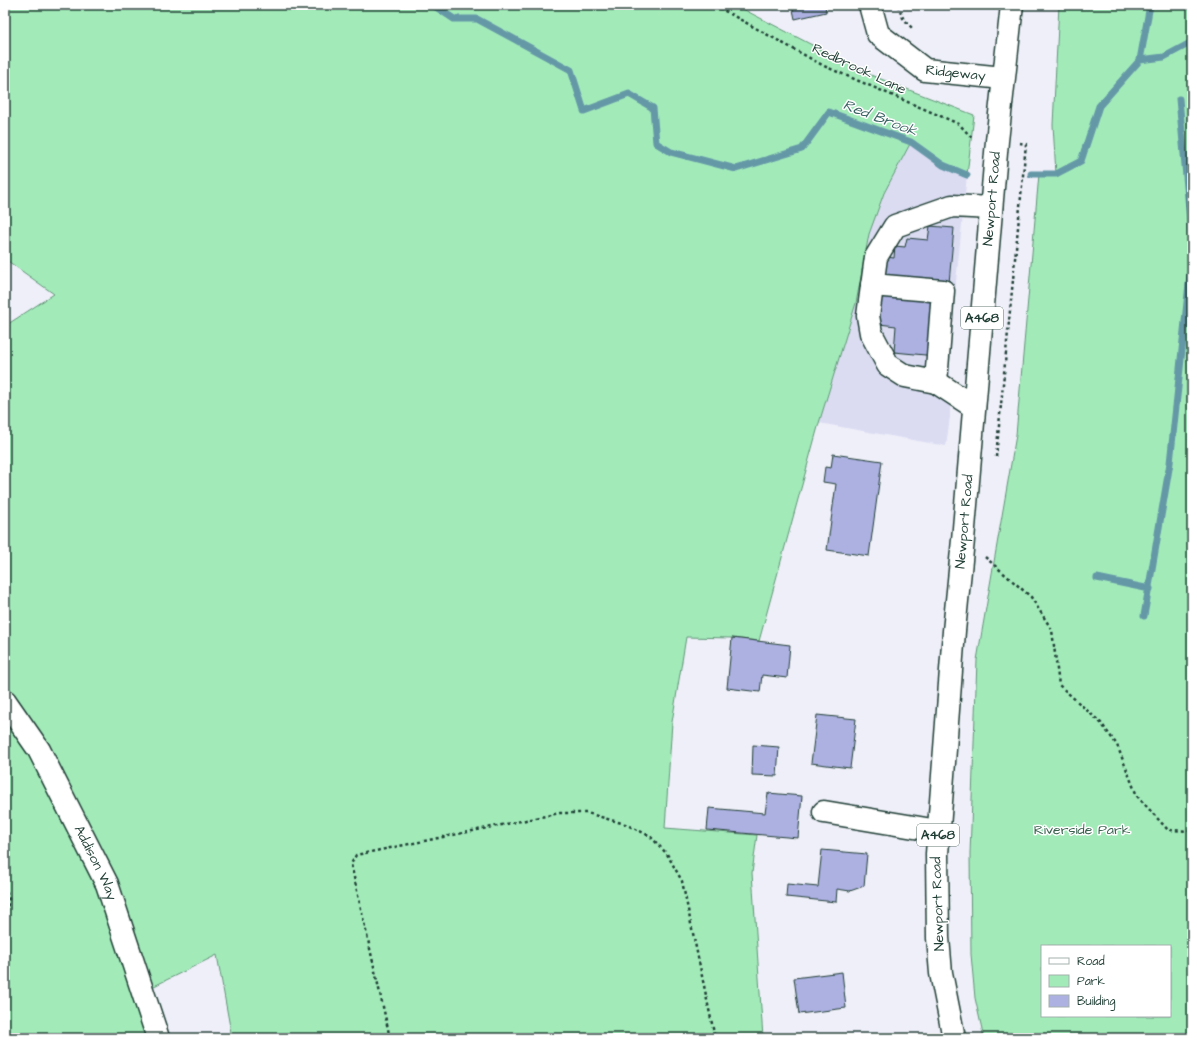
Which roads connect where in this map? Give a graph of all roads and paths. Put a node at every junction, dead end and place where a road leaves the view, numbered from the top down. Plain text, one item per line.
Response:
1 (714, 5) edge
2 (870, 5) edge
3 (898, 5) edge
4 (1012, 5) edge
5 (915, 32) dead end
6 (1003, 78) junction
7 (996, 141) junction
8 (991, 208) junction
9 (872, 285) junction
10 (936, 382) junction
11 (974, 407) junction
12 (995, 464) dead end
13 (984, 556) dead end
14 (5, 701) edge
15 (824, 812) dead end
16 (938, 831) junction
17 (1192, 831) edge
18 (5, 886) edge
19 (5, 920) edge
20 (158, 1038) edge
21 (390, 1038) edge
22 (715, 1038) edge
23 (954, 1038) edge

1 - 7 path, Redbrook Lane
2 - 6 main road, Ridgeway
3 - 5 path
4 - 6 main road, Newport Road / A468
6 - 7 main road, Newport Road / A468
7 - 8 main road, Newport Road / A468
7 - 12 path, Redbrook Lane
8 - 9 main road
8 - 11 main road, Newport Road / A468
9 - 10 main road
9 - 10 main road
10 - 11 main road
11 - 16 main road, Newport Road / A468
13 - 17 path
14 - 20 main road, Addison Way
15 - 16 main road
16 - 23 main road, Newport Road / A468
18 - 19 path
21 - 22 path

